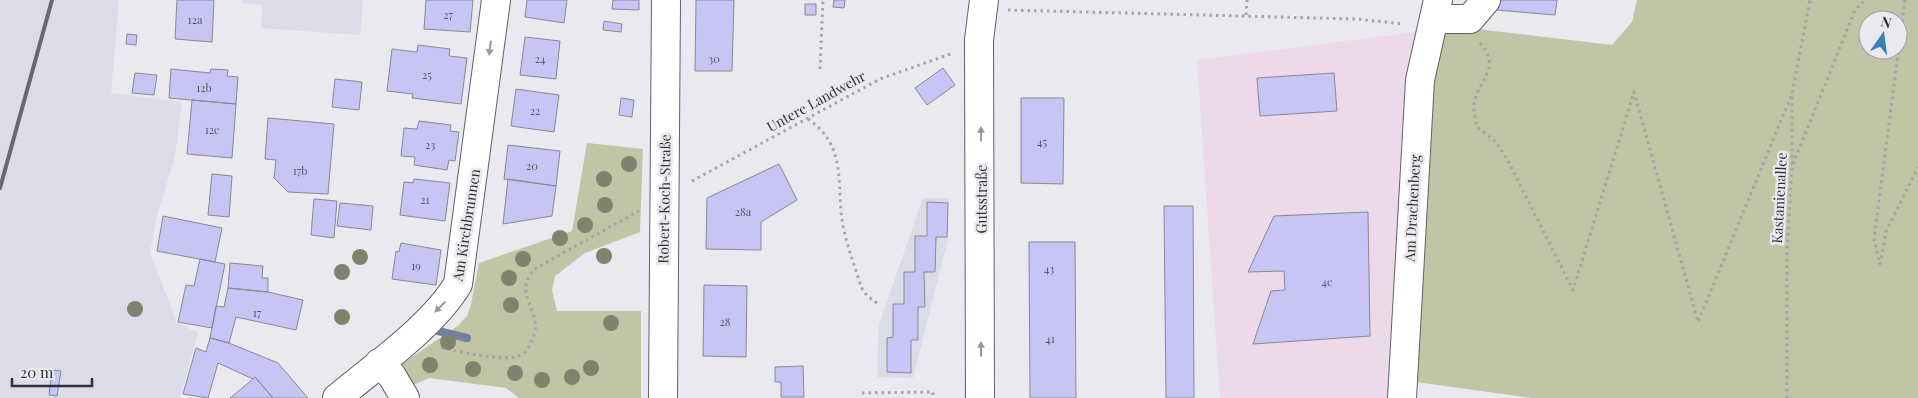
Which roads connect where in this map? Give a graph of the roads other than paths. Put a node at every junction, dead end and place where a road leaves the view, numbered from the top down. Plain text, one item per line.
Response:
1 (496, 0) edge
2 (666, 0) edge
3 (984, 0) edge
4 (1486, 0) edge
5 (1435, 16) edge
6 (378, 363) junction
7 (337, 398) edge
8 (405, 398) edge
9 (663, 398) edge
10 (980, 398) edge
11 (1402, 398) edge

1 -> 6 street, Am Kirchbrunnen
2 - 9 street, Robert-Koch-Straße
10 -> 3 street, Gutsstraße
4 - 5 street
5 - 11 street, Am Drachenberg
6 - 7 street, Am Kirchbrunnen
6 - 8 street

